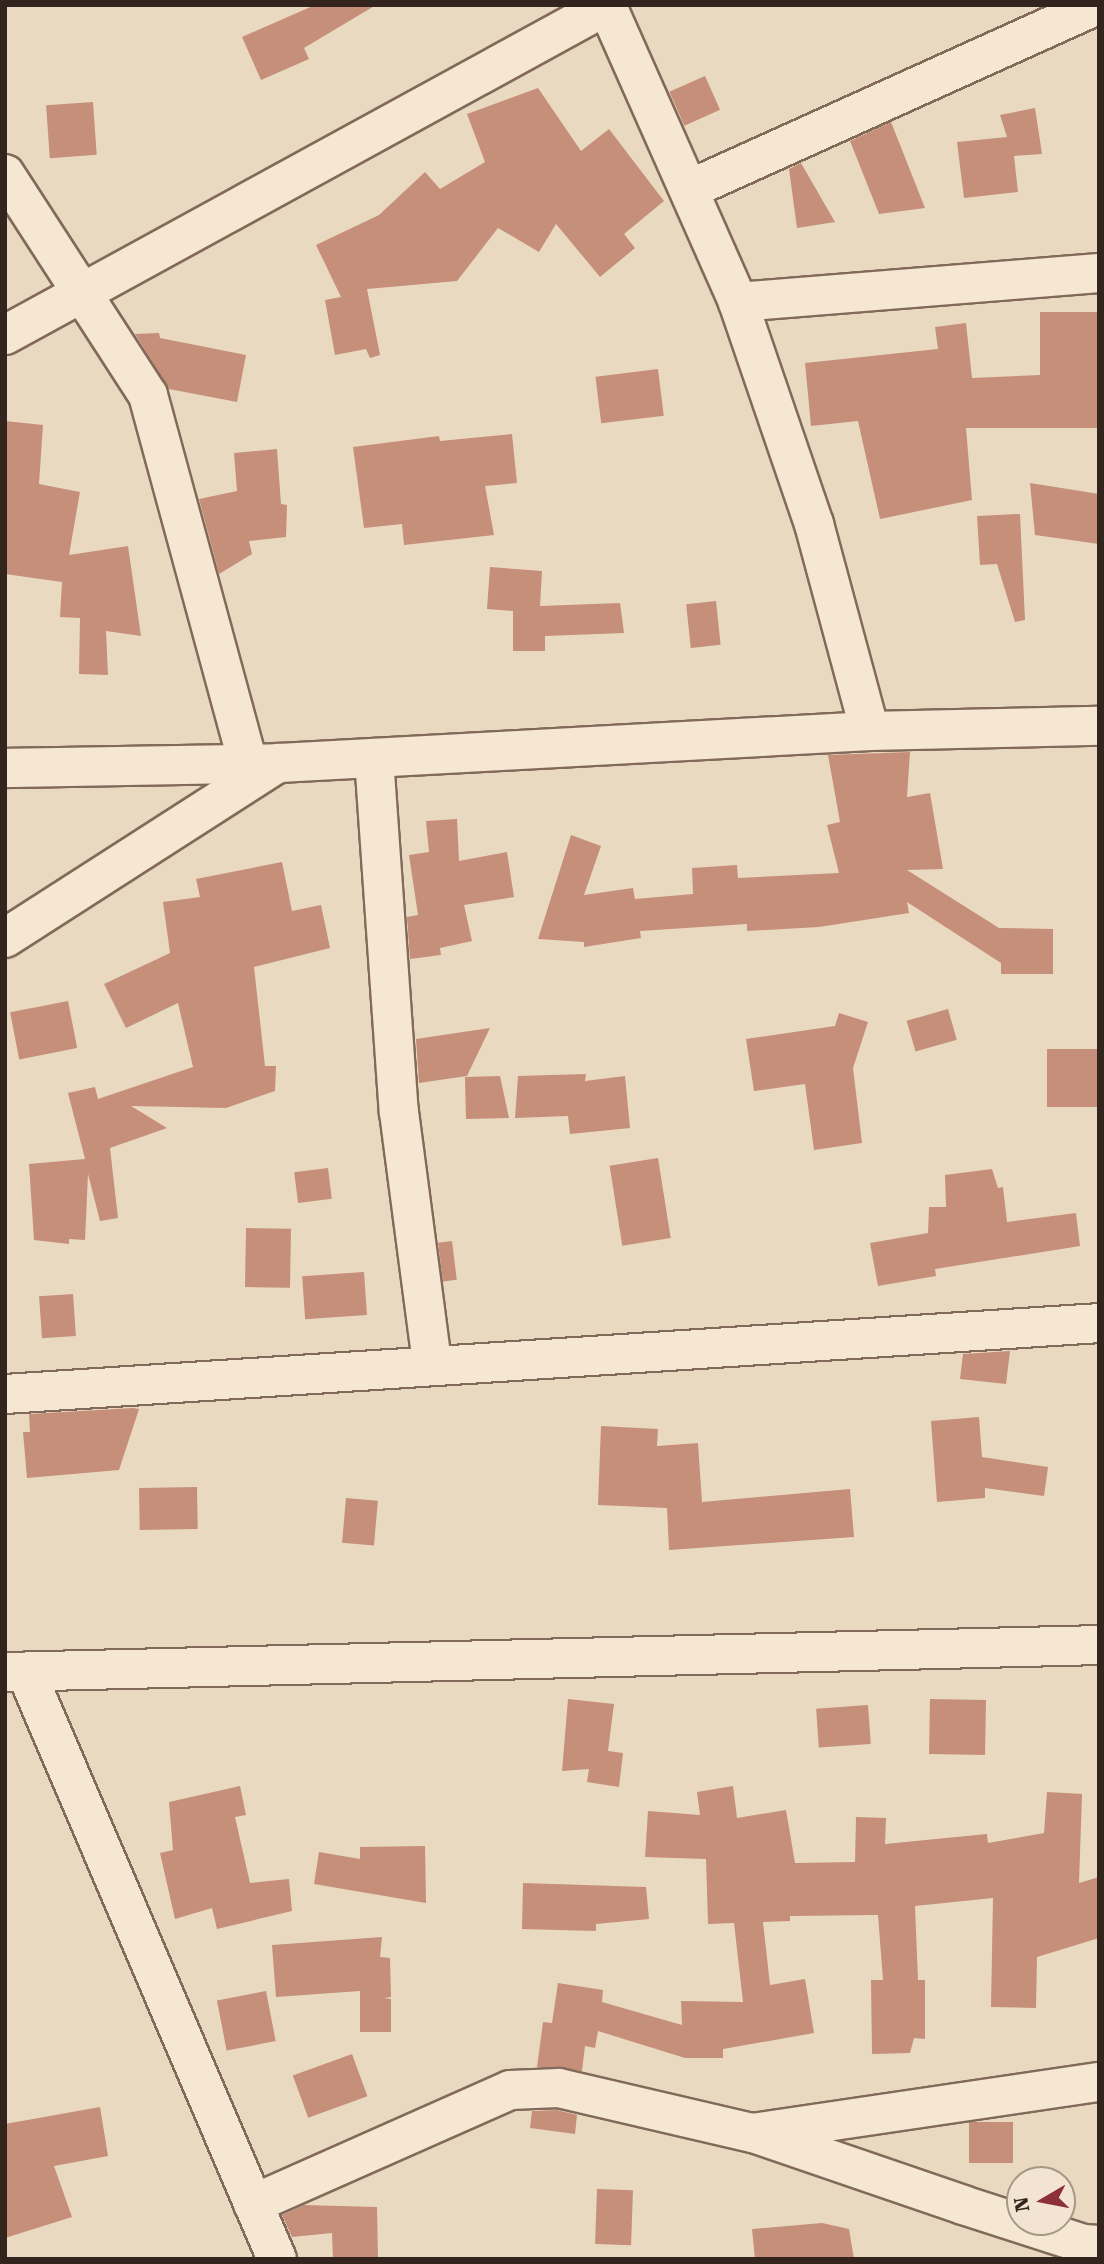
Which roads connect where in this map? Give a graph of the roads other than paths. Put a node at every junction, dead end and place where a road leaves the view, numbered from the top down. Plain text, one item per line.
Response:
1 (1098, 5) edge
2 (608, 6) edge
3 (5, 174) edge
4 (690, 189) junction
5 (1099, 273) edge
6 (80, 294) junction
7 (738, 302) junction
8 (5, 335) edge
9 (1099, 726) edge
10 (870, 731) junction
11 (374, 758) junction
12 (263, 763) junction
13 (5, 768) edge
14 (5, 938) edge
15 (1099, 1323) edge
16 (432, 1364) junction
17 (5, 1394) edge
18 (1099, 1645) edge
19 (15, 1672) edge
20 (1099, 2082) edge
21 (753, 2133) junction
22 (253, 2204) junction
23 (1089, 2249) edge
24 (277, 2259) edge

1 - 4 street
2 - 4 street
2 - 6 street
3 - 6 street
4 - 7 street
5 - 7 street
6 - 8 street
6 - 12 street
7 - 10 street
9 - 10 street
10 - 11 street
11 - 12 street
11 - 16 street
12 - 13 street
12 - 14 street
15 - 16 street
16 - 17 street
18 - 19 street
19 - 22 street
20 - 21 street
21 - 22 street
21 - 23 street
22 - 24 street

